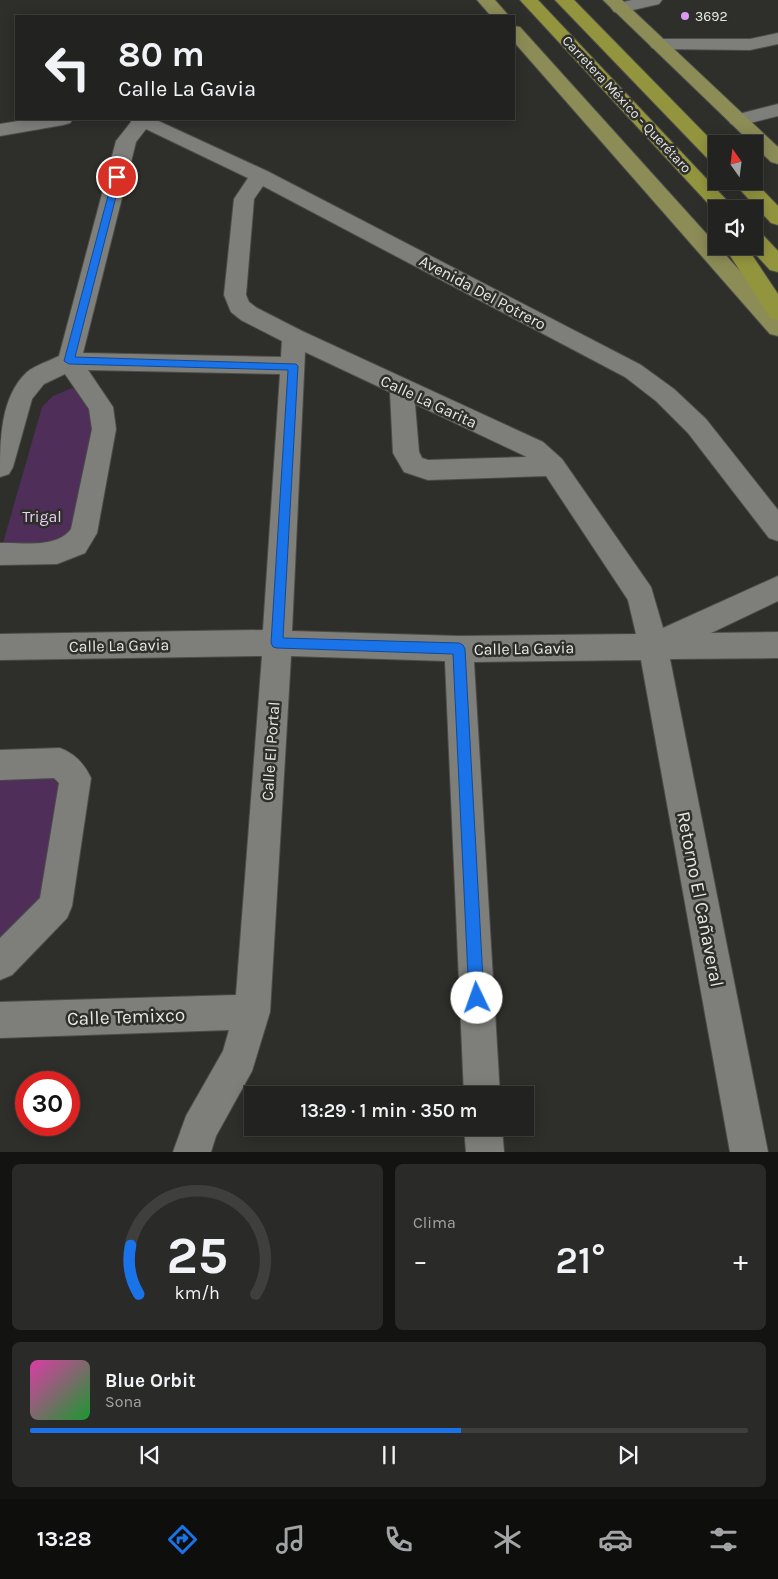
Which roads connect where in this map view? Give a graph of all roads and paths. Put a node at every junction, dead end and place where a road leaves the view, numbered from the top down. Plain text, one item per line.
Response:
1 (486, 0) edge
2 (529, 0) edge
3 (564, 0) edge
4 (653, 0) edge
5 (616, 4) edge
6 (499, 15) edge
7 (515, 32) edge
8 (778, 38) edge
9 (658, 44) junction
10 (778, 110) edge
11 (57, 120) edge
12 (140, 120) edge
13 (143, 120) edge
14 (738, 120) junction
15 (0, 130) edge
16 (708, 148) edge
17 (676, 157) junction
18 (778, 158) edge
19 (260, 176) junction
20 (751, 190) edge
21 (717, 200) edge
22 (708, 206) edge
23 (778, 218) edge
24 (763, 249) edge
25 (741, 255) edge
26 (778, 265) edge
27 (778, 312) edge
28 (778, 328) edge
29 (293, 352) junction
30 (69, 361) junction
31 (402, 388) junction
32 (553, 466) junction
33 (0, 467) edge
34 (778, 530) edge
35 (0, 554) edge
36 (778, 588) edge
37 (277, 643) junction
38 (778, 645) edge
39 (653, 646) junction
40 (0, 647) edge
41 (459, 649) junction
42 (0, 765) edge
43 (0, 963) edge
44 (252, 1012) junction
45 (0, 1020) edge
46 (482, 1086) edge
47 (484, 1136) edge
48 (192, 1152) edge
49 (485, 1152) edge
50 (749, 1152) edge

1 - 6 main road
2 - 17 highway, Carretera México - Querétaro
3 - 16 highway, Carretera México - Querétaro
4 - 5 street
5 - 9 main road
7 - 28 main road
8 - 9 street
9 - 14 main road
10 - 14 street
11 - 15 street
12 - 30 street
13 - 19 street, Avenida Del Potrero
14 - 18 main road
17 - 21 highway, Carretera México - Querétaro
17 - 22 highway
19 - 29 street, Calle La Garita
19 - 34 street, Avenida Del Potrero
20 - 23 highway
24 - 26 highway
25 - 27 highway
29 - 30 street
29 - 31 street, Calle La Garita
29 - 37 street, Calle El Portal
30 - 33 street
30 - 35 street
31 - 32 street, Calle La Garita
31 - 32 street
32 - 39 street, Calle La Garita
36 - 39 street
37 - 40 street, Calle La Gavia
37 - 41 street, Calle La Gavia
37 - 44 street, Calle El Portal
38 - 39 street, Calle La Gavia
39 - 41 street, Calle La Gavia
39 - 50 street, Retorno El Cañaveral
41 - 46 street
42 - 43 street
44 - 45 street, Calle Temixco
44 - 48 street, Calle El Portal
47 - 49 street

